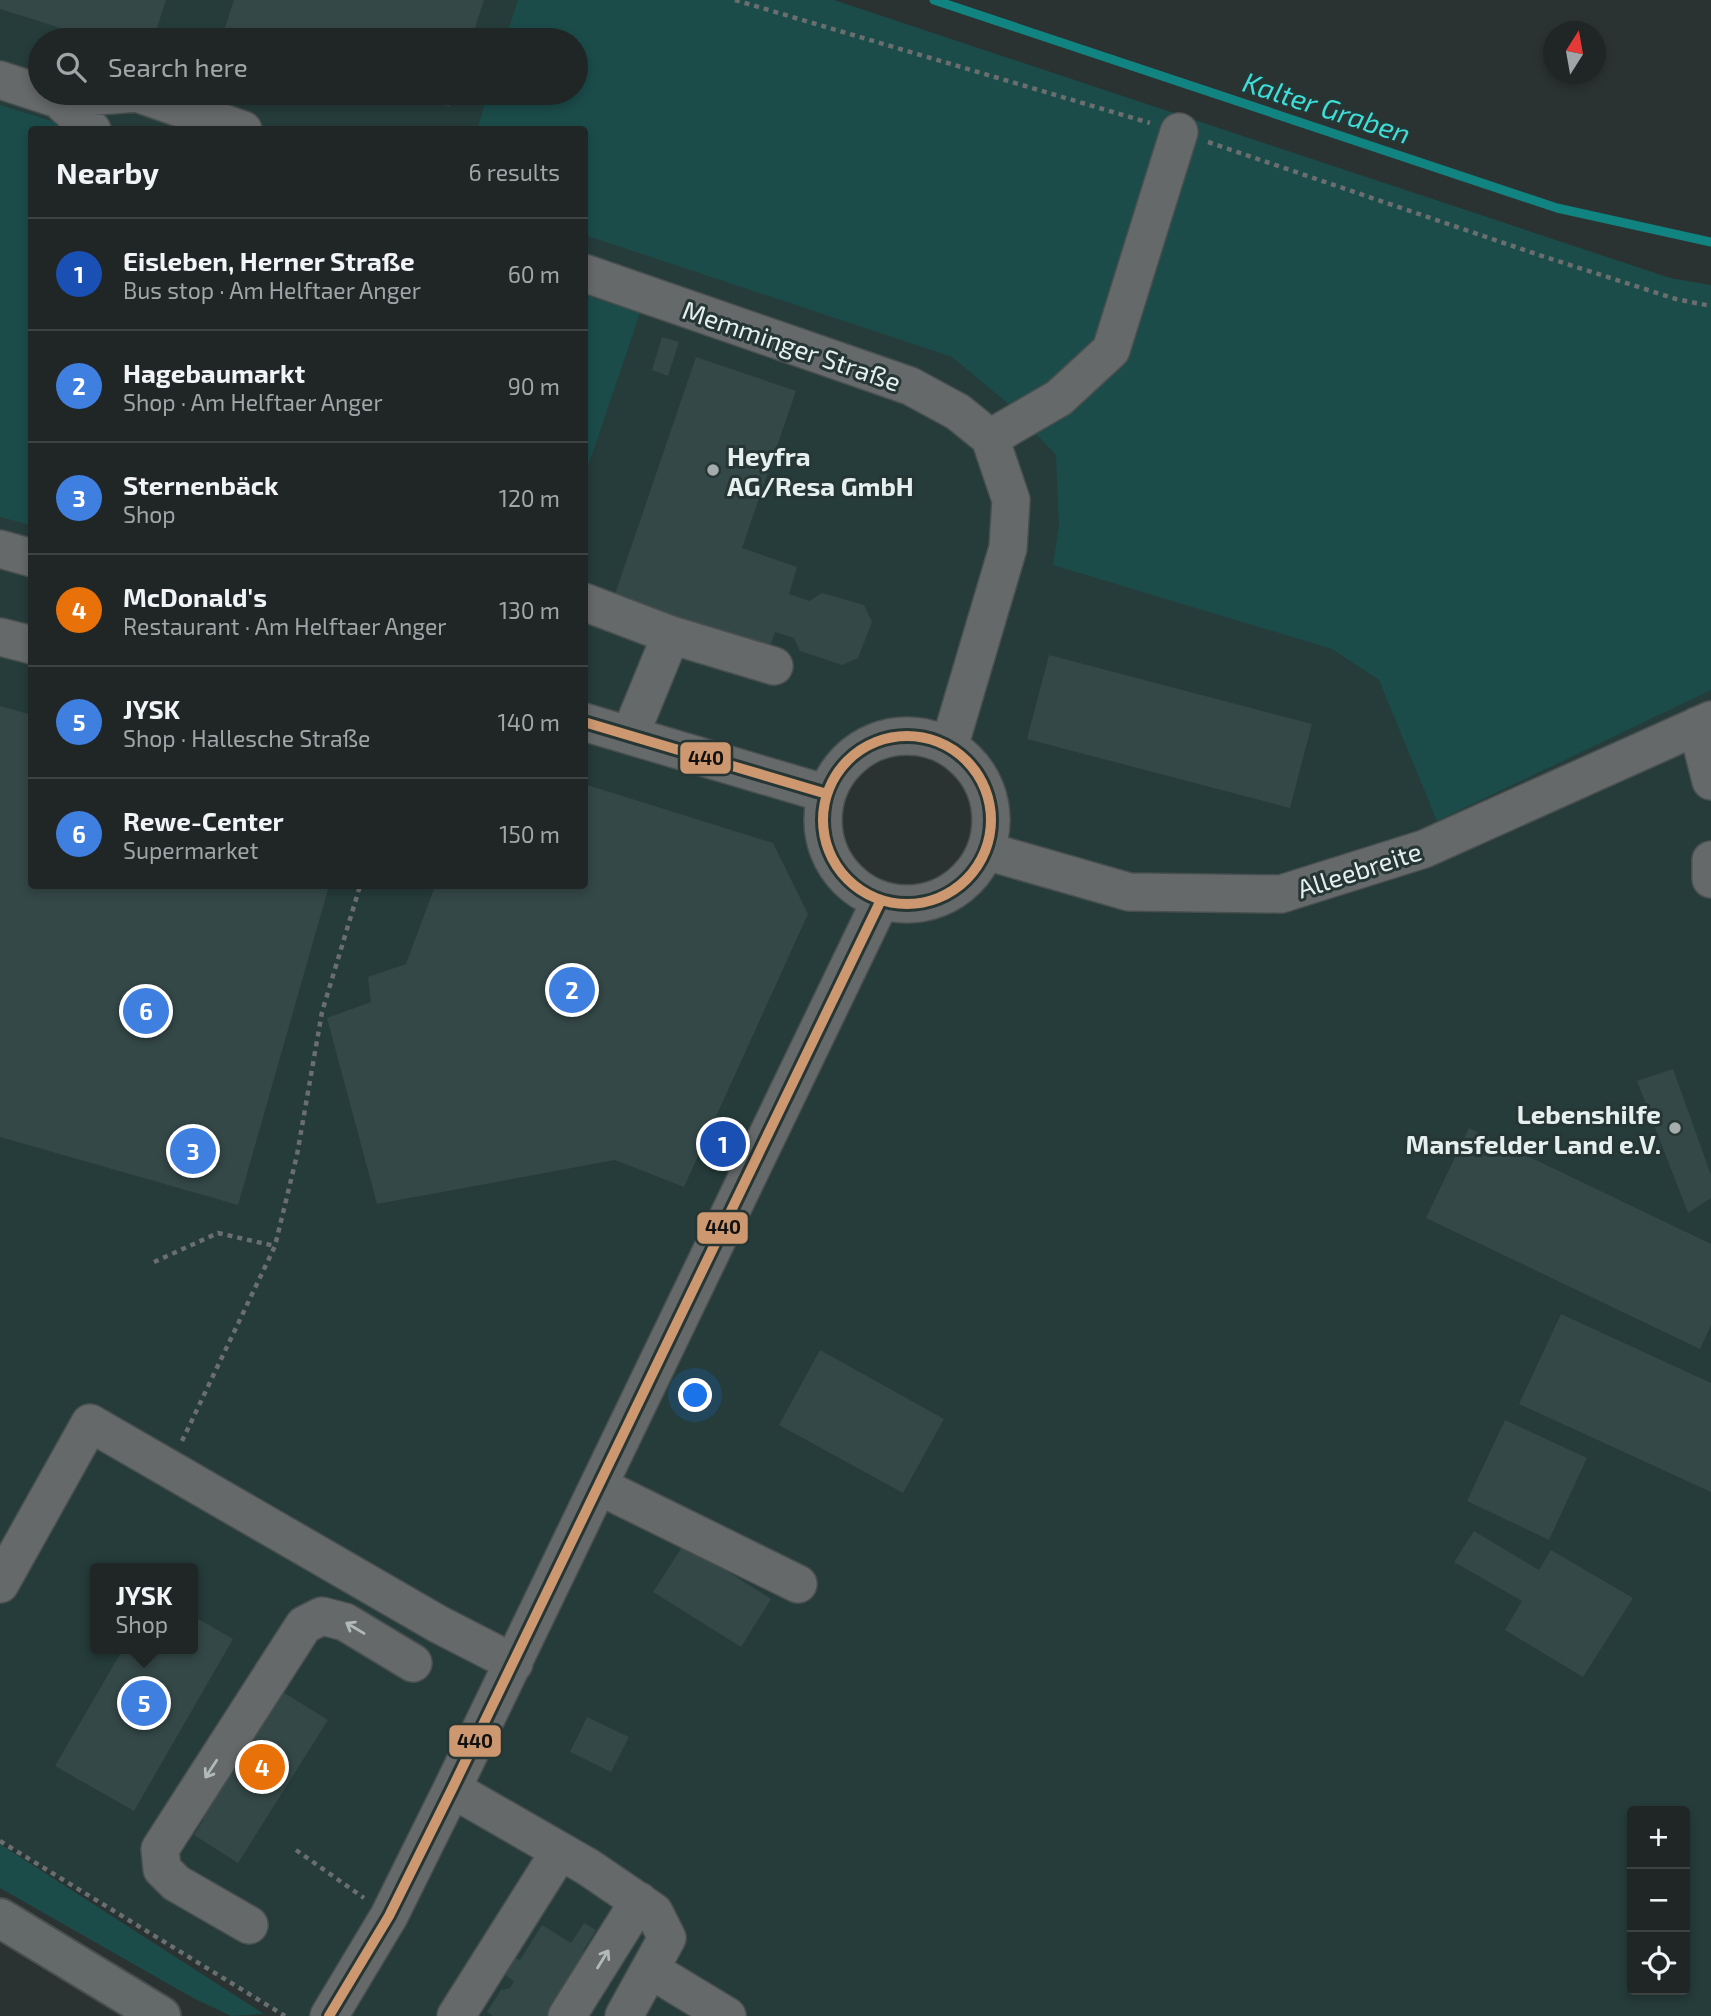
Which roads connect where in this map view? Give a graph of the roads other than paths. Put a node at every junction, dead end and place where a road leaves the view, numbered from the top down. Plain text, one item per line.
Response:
1 (0, 80) edge
2 (28, 90) edge
3 (64, 105) edge
4 (171, 105) edge
5 (87, 126) edge
6 (232, 126) edge
7 (1179, 132) road end
8 (588, 274) edge
9 (990, 438) junction
10 (0, 549) edge
11 (28, 557) edge
12 (588, 604) edge
13 (671, 635) junction
14 (0, 636) edge
15 (28, 644) edge
16 (774, 666) dead end
17 (588, 723) edge
18 (1704, 723) edge
19 (630, 735) junction
20 (949, 747) junction
21 (1711, 781) edge
22 (827, 794) junction
23 (986, 851) junction
24 (1711, 860) edge
25 (1711, 878) edge
26 (881, 900) junction
27 (599, 1486) junction
28 (0, 1584) edge
29 (798, 1584) dead end
30 (414, 1663) dead end
31 (514, 1663) junction
32 (452, 1789) junction
33 (560, 1852) junction
34 (639, 1901) junction
35 (0, 1918) edge
36 (249, 1925) dead end
37 (652, 1970) junction
38 (340, 2009) edge
39 (161, 2016) edge
40 (456, 2016) edge
41 (567, 2016) edge
42 (624, 2016) edge
43 (727, 2016) edge

1 - 2 street
3 - 5 street
4 - 6 street
7 - 9 street
8 - 9 street, Memminger Straße
9 - 20 street
10 - 11 street
12 - 13 street
13 - 16 street
13 - 19 street
14 - 15 street
17 - 19 street
18 - 21 street
18 - 23 street, Alleebreite
19 - 22 street
20 - 22 street
20 - 23 street
22 - 26 street
23 - 26 street
24 - 25 street
26 - 27 street
27 - 29 street
27 - 31 street
28 - 31 street
30 -> 36 street
31 - 32 street
32 - 33 street
32 - 38 street
33 - 34 street
33 - 40 street
34 - 37 street
41 -> 34 street
35 - 39 main road
37 - 42 street
37 - 43 street

